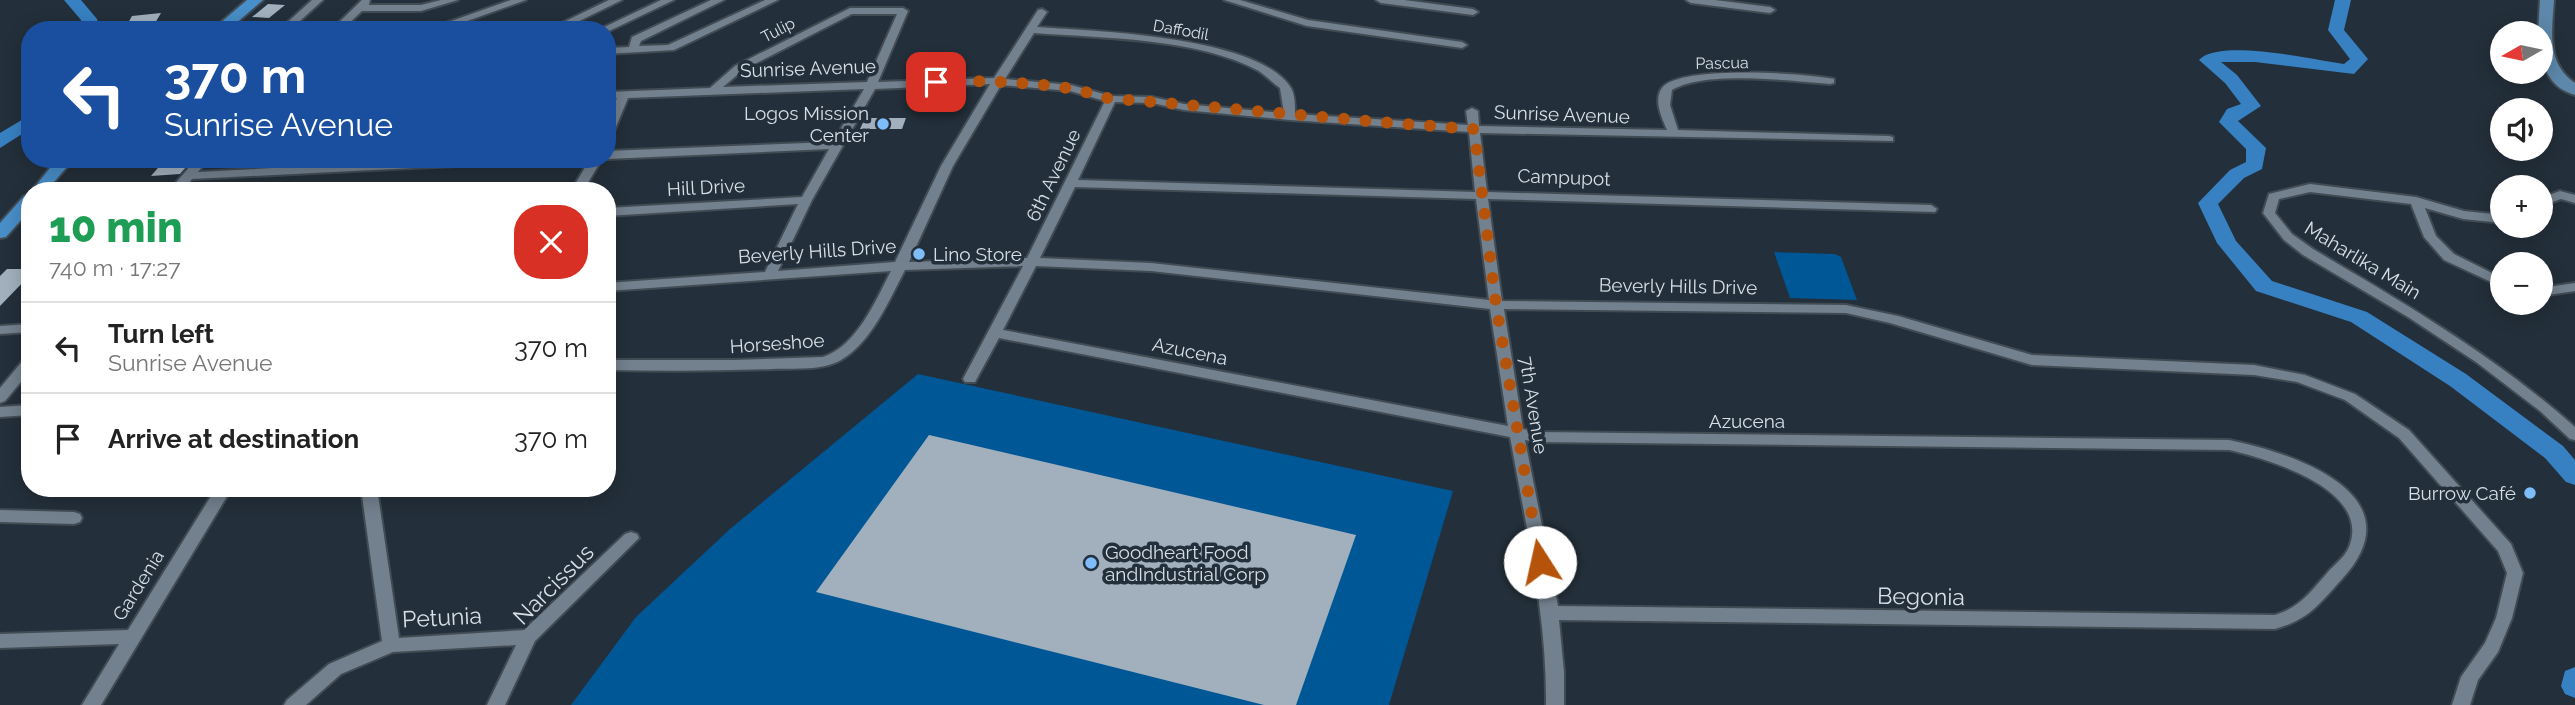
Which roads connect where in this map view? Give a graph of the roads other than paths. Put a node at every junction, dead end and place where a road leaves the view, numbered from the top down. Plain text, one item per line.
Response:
1 (238, 0) edge
2 (256, 0) edge
3 (318, 0) edge
4 (368, 0) edge
5 (419, 0) edge
6 (453, 0) edge
7 (522, 0) edge
8 (617, 0) edge
9 (669, 0) edge
10 (719, 0) edge
11 (1229, 0) edge
12 (1381, 0) edge
13 (1691, 0) edge
14 (2547, 0) edge
15 (764, 1) edge
16 (359, 8) junction
17 (410, 8) junction
18 (1770, 10) dead end
19 (1042, 12) dead end
20 (1473, 12) dead end
21 (225, 21) edge
22 (230, 21) edge
23 (294, 21) edge
24 (345, 21) edge
25 (480, 21) edge
26 (572, 21) edge
27 (616, 24) edge
28 (1031, 30) junction
29 (1462, 45) dead end
30 (633, 50) junction
31 (616, 51) edge
32 (1830, 80) dead end
33 (996, 81) junction
34 (872, 84) junction
35 (715, 89) junction
36 (2575, 90) edge
37 (616, 94) edge
38 (624, 94) junction
39 (1111, 99) junction
40 (1472, 111) dead end
41 (616, 113) edge
42 (1290, 117) junction
43 (1474, 129) junction
44 (1674, 135) junction
45 (1889, 139) dead end
46 (836, 145) junction
47 (616, 155) edge
48 (57, 168) edge
49 (195, 168) edge
50 (342, 168) edge
51 (188, 176) junction
52 (45, 182) edge
53 (183, 182) edge
54 (1069, 183) junction
55 (1481, 193) junction
56 (2553, 198) edge
57 (2575, 199) edge
58 (806, 200) junction
59 (2416, 201) junction
60 (1931, 209) dead end
61 (21, 210) edge
62 (616, 211) edge
63 (2490, 218) edge
64 (0, 233) edge
65 (1032, 262) junction
66 (899, 266) junction
67 (771, 274) junction
68 (2490, 278) edge
69 (2575, 287) edge
70 (616, 290) edge
71 (2553, 290) edge
72 (1496, 305) junction
73 (21, 329) edge
74 (0, 330) edge
75 (995, 333) junction
76 (616, 365) edge
77 (21, 372) edge
78 (970, 379) dead end
79 (0, 398) edge
80 (21, 411) edge
81 (0, 412) edge
82 (1517, 434) junction
83 (2575, 435) edge
84 (218, 497) edge
85 (370, 497) edge
86 (0, 516) edge
87 (74, 518) dead end
88 (631, 538) dead end
89 (1549, 613) junction
90 (2291, 618) joint
91 (130, 637) junction
92 (528, 637) junction
93 (0, 641) edge
94 (391, 645) junction
95 (91, 705) edge
96 (293, 705) edge
97 (496, 705) edge
98 (1555, 705) edge
99 (2462, 705) edge

1 - 2 main road
1 - 21 main road
2 - 22 main road
3 - 23 street
4 - 16 street
5 - 17 street
6 - 17 street
7 - 25 street
8 - 26 street
9 - 27 street
10 - 30 street
11 - 29 street
12 - 20 street
13 - 18 street
14 - 36 main road
15 - 30 street
16 - 17 street
16 - 24 street
19 - 28 street, Horseshoe
28 - 33 street, Horseshoe
28 - 42 street, Daffodil
30 - 31 street
32 - 44 street, Pascua
33 - 34 street, Sunrise Avenue
33 - 39 street, Sunrise Avenue
33 - 66 street, Horseshoe
34 - 35 street, Sunrise Avenue
34 - 35 street, Tulip
34 - 46 street
35 - 38 street, Sunrise Avenue
37 - 38 street, Sunrise Avenue
38 - 41 street
39 - 42 street, Sunrise Avenue
39 - 54 street, 6th Avenue
40 - 43 street, 7th Avenue
42 - 43 street, Sunrise Avenue
43 - 44 street, Sunrise Avenue
43 - 55 street, 7th Avenue
44 - 45 street, Sunrise Avenue
46 - 47 street
46 - 58 street
48 - 52 main road
49 - 51 street
50 - 51 street
51 - 53 street
54 - 55 street, Campupot
54 - 65 street, 6th Avenue
55 - 60 street, Campupot
55 - 72 street, 7th Avenue
56 - 57 street
58 - 62 street, Hill Drive
58 - 67 street
59 - 63 street, Maharlika Main
59 - 68 street
59 - 83 street, Maharlika Main
61 - 64 main road
65 - 66 street, Beverly Hills Drive
65 - 72 street, Beverly Hills Drive
65 - 75 street, 6th Avenue
66 - 67 street, Beverly Hills Drive
66 - 76 street, Horseshoe
67 - 70 street, Beverly Hills Drive
69 - 71 street
72 - 82 street, 7th Avenue
72 - 99 street, Beverly Hills Drive
73 - 74 street
75 - 78 street, 6th Avenue
75 - 82 street, Azucena
77 - 79 street
80 - 81 street
82 - 89 street, 7th Avenue
82 - 90 street, Azucena
84 - 91 street, Gardenia
85 - 94 street
86 - 87 street
88 - 92 street, Narcissus
89 - 90 street, Begonia
89 - 98 street, 7th Avenue
91 - 93 street
91 - 95 street, Gardenia
92 - 94 street, Petunia
92 - 97 street, Narcissus
94 - 96 street, Petunia

